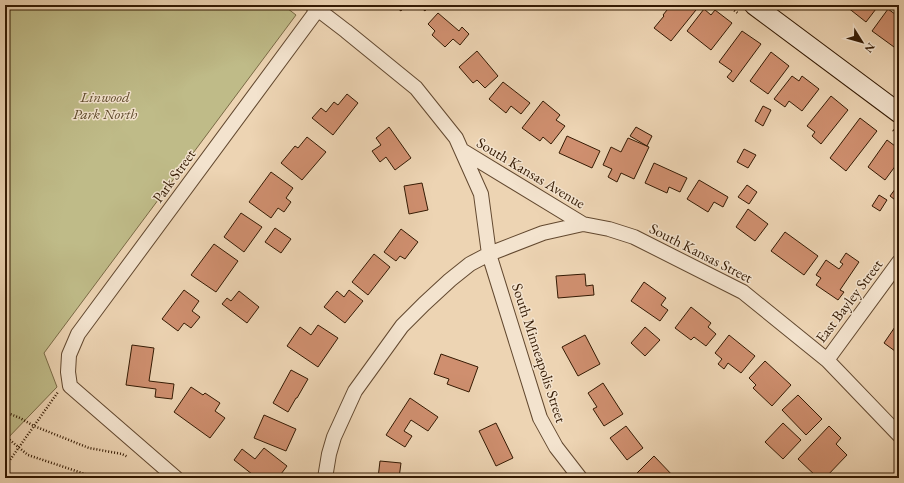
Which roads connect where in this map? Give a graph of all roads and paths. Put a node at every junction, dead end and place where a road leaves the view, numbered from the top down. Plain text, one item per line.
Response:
1 (754, 5) edge
2 (317, 6) edge
3 (899, 113) edge
4 (463, 151) junction
5 (583, 224) junction
6 (489, 254) junction
7 (899, 262) edge
8 (826, 360) junction
9 (68, 375) junction
10 (5, 412) edge
11 (34, 426) junction
12 (899, 435) edge
13 (5, 436) edge
14 (19, 447) junction
15 (129, 458) dead end
16 (5, 466) edge
17 (97, 478) edge
18 (176, 478) edge
19 (325, 478) edge
20 (580, 478) edge

1 - 3 street
2 - 4 street, South Kansas Avenue
2 - 9 street, Park Street
4 - 5 street, South Kansas Avenue
4 - 6 street, South Kansas Avenue
5 - 6 street, South Kansas Street
5 - 8 street, South Kansas Street
6 - 19 street
6 - 20 street, South Minneapolis Street
7 - 8 street, East Bayley Street
8 - 12 street, South Kansas Street
9 - 11 path
9 - 18 street
10 - 11 path
11 - 14 path
11 - 15 path
13 - 14 path
14 - 16 path
14 - 17 path

